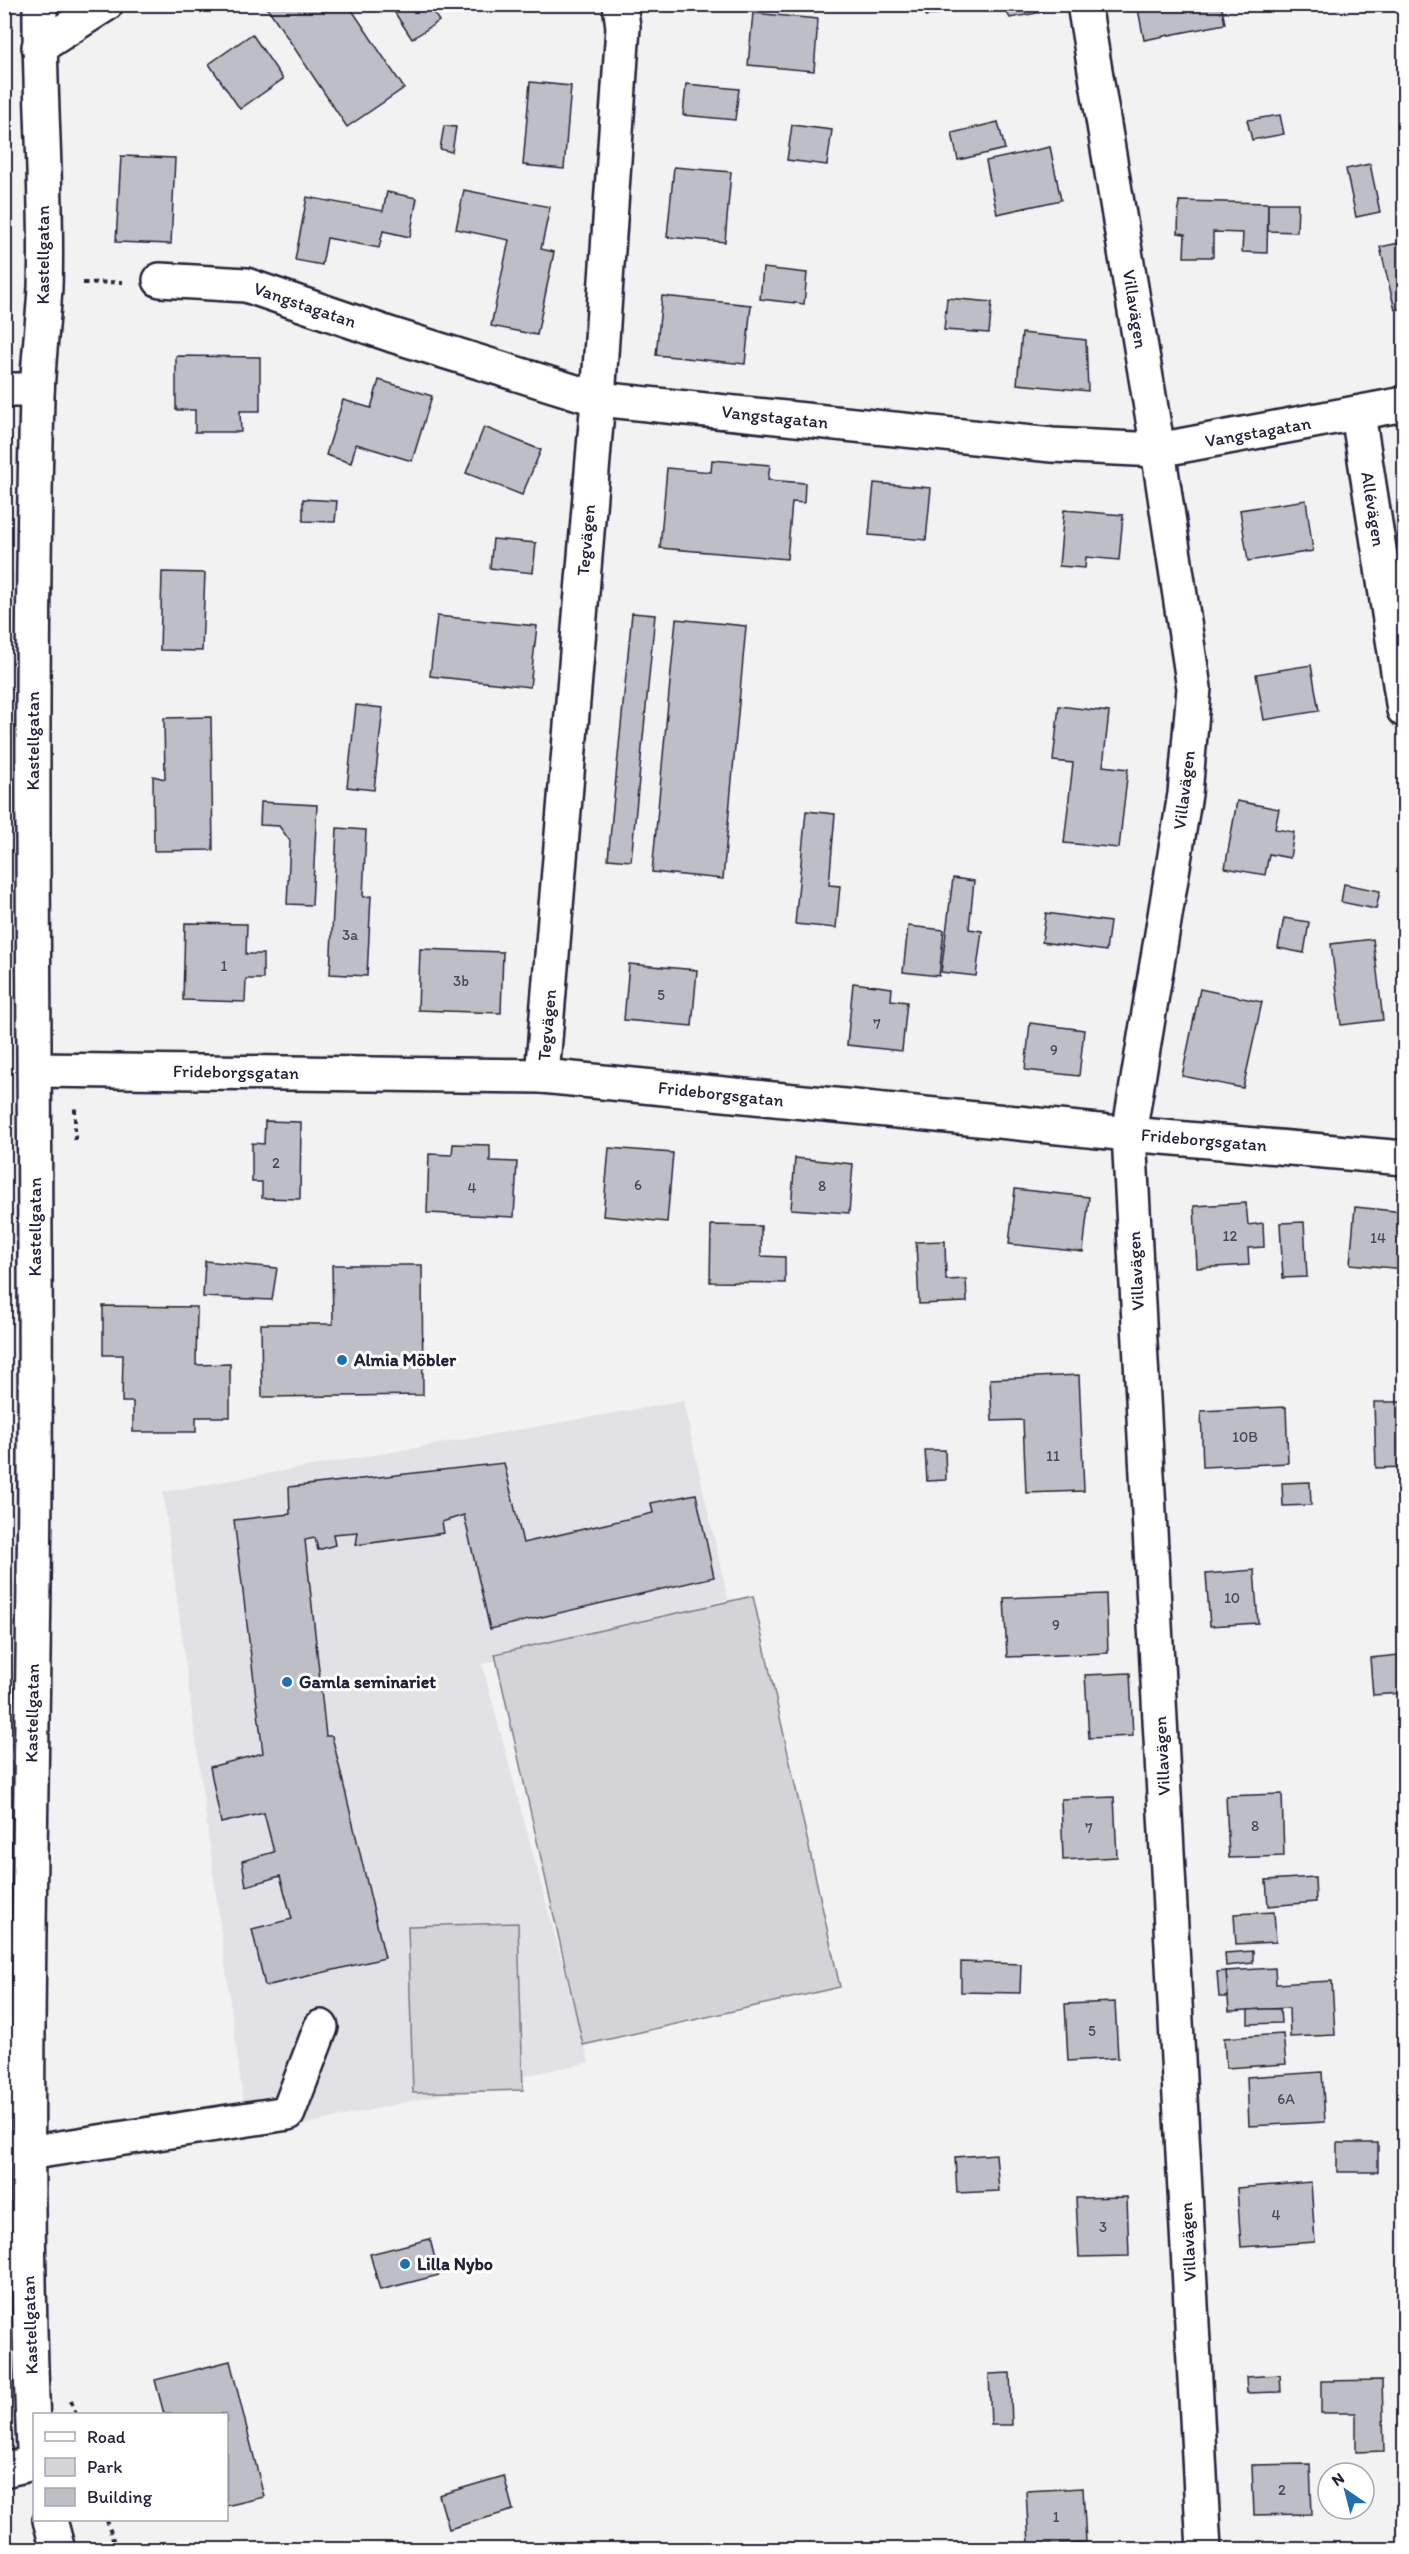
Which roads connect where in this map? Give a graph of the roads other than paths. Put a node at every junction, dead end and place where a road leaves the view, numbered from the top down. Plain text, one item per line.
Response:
1 (40, 4) edge
2 (106, 4) edge
3 (620, 4) edge
4 (1084, 4) edge
5 (39, 47) junction
6 (160, 280) dead end
7 (4, 390) edge
8 (38, 390) junction
9 (598, 399) junction
10 (1404, 404) edge
11 (1358, 414) junction
12 (1158, 450) junction
13 (1404, 711) edge
14 (35, 1070) junction
15 (542, 1076) junction
16 (1129, 1134) junction
17 (1404, 1158) edge
18 (17, 1934) edge
19 (321, 2027) dead end
20 (27, 2153) junction
21 (33, 2424) edge
22 (33, 2463) edge
23 (4, 2470) edge
24 (50, 2521) edge
25 (58, 2550) edge
26 (1204, 2550) edge

1 - 5 street, Kastellgatan
2 - 5 street
3 - 9 street, Tegvägen
4 - 12 street, Villavägen
5 - 8 street, Kastellgatan
6 - 9 street, Vangstagatan
7 - 8 street
8 - 14 street, Kastellgatan
9 - 12 street, Vangstagatan
9 - 15 street, Tegvägen
10 - 11 street, Vangstagatan
11 - 12 street, Vangstagatan
11 - 13 street, Allévägen
12 - 16 street, Villavägen
14 - 15 street, Frideborgsgatan
14 - 18 street, Kastellgatan
15 - 16 street, Frideborgsgatan
16 - 17 street, Frideborgsgatan
16 - 26 street, Villavägen
18 - 20 street, Kastellgatan
19 - 20 street
20 - 21 street, Kastellgatan
22 - 23 street
24 - 25 street

